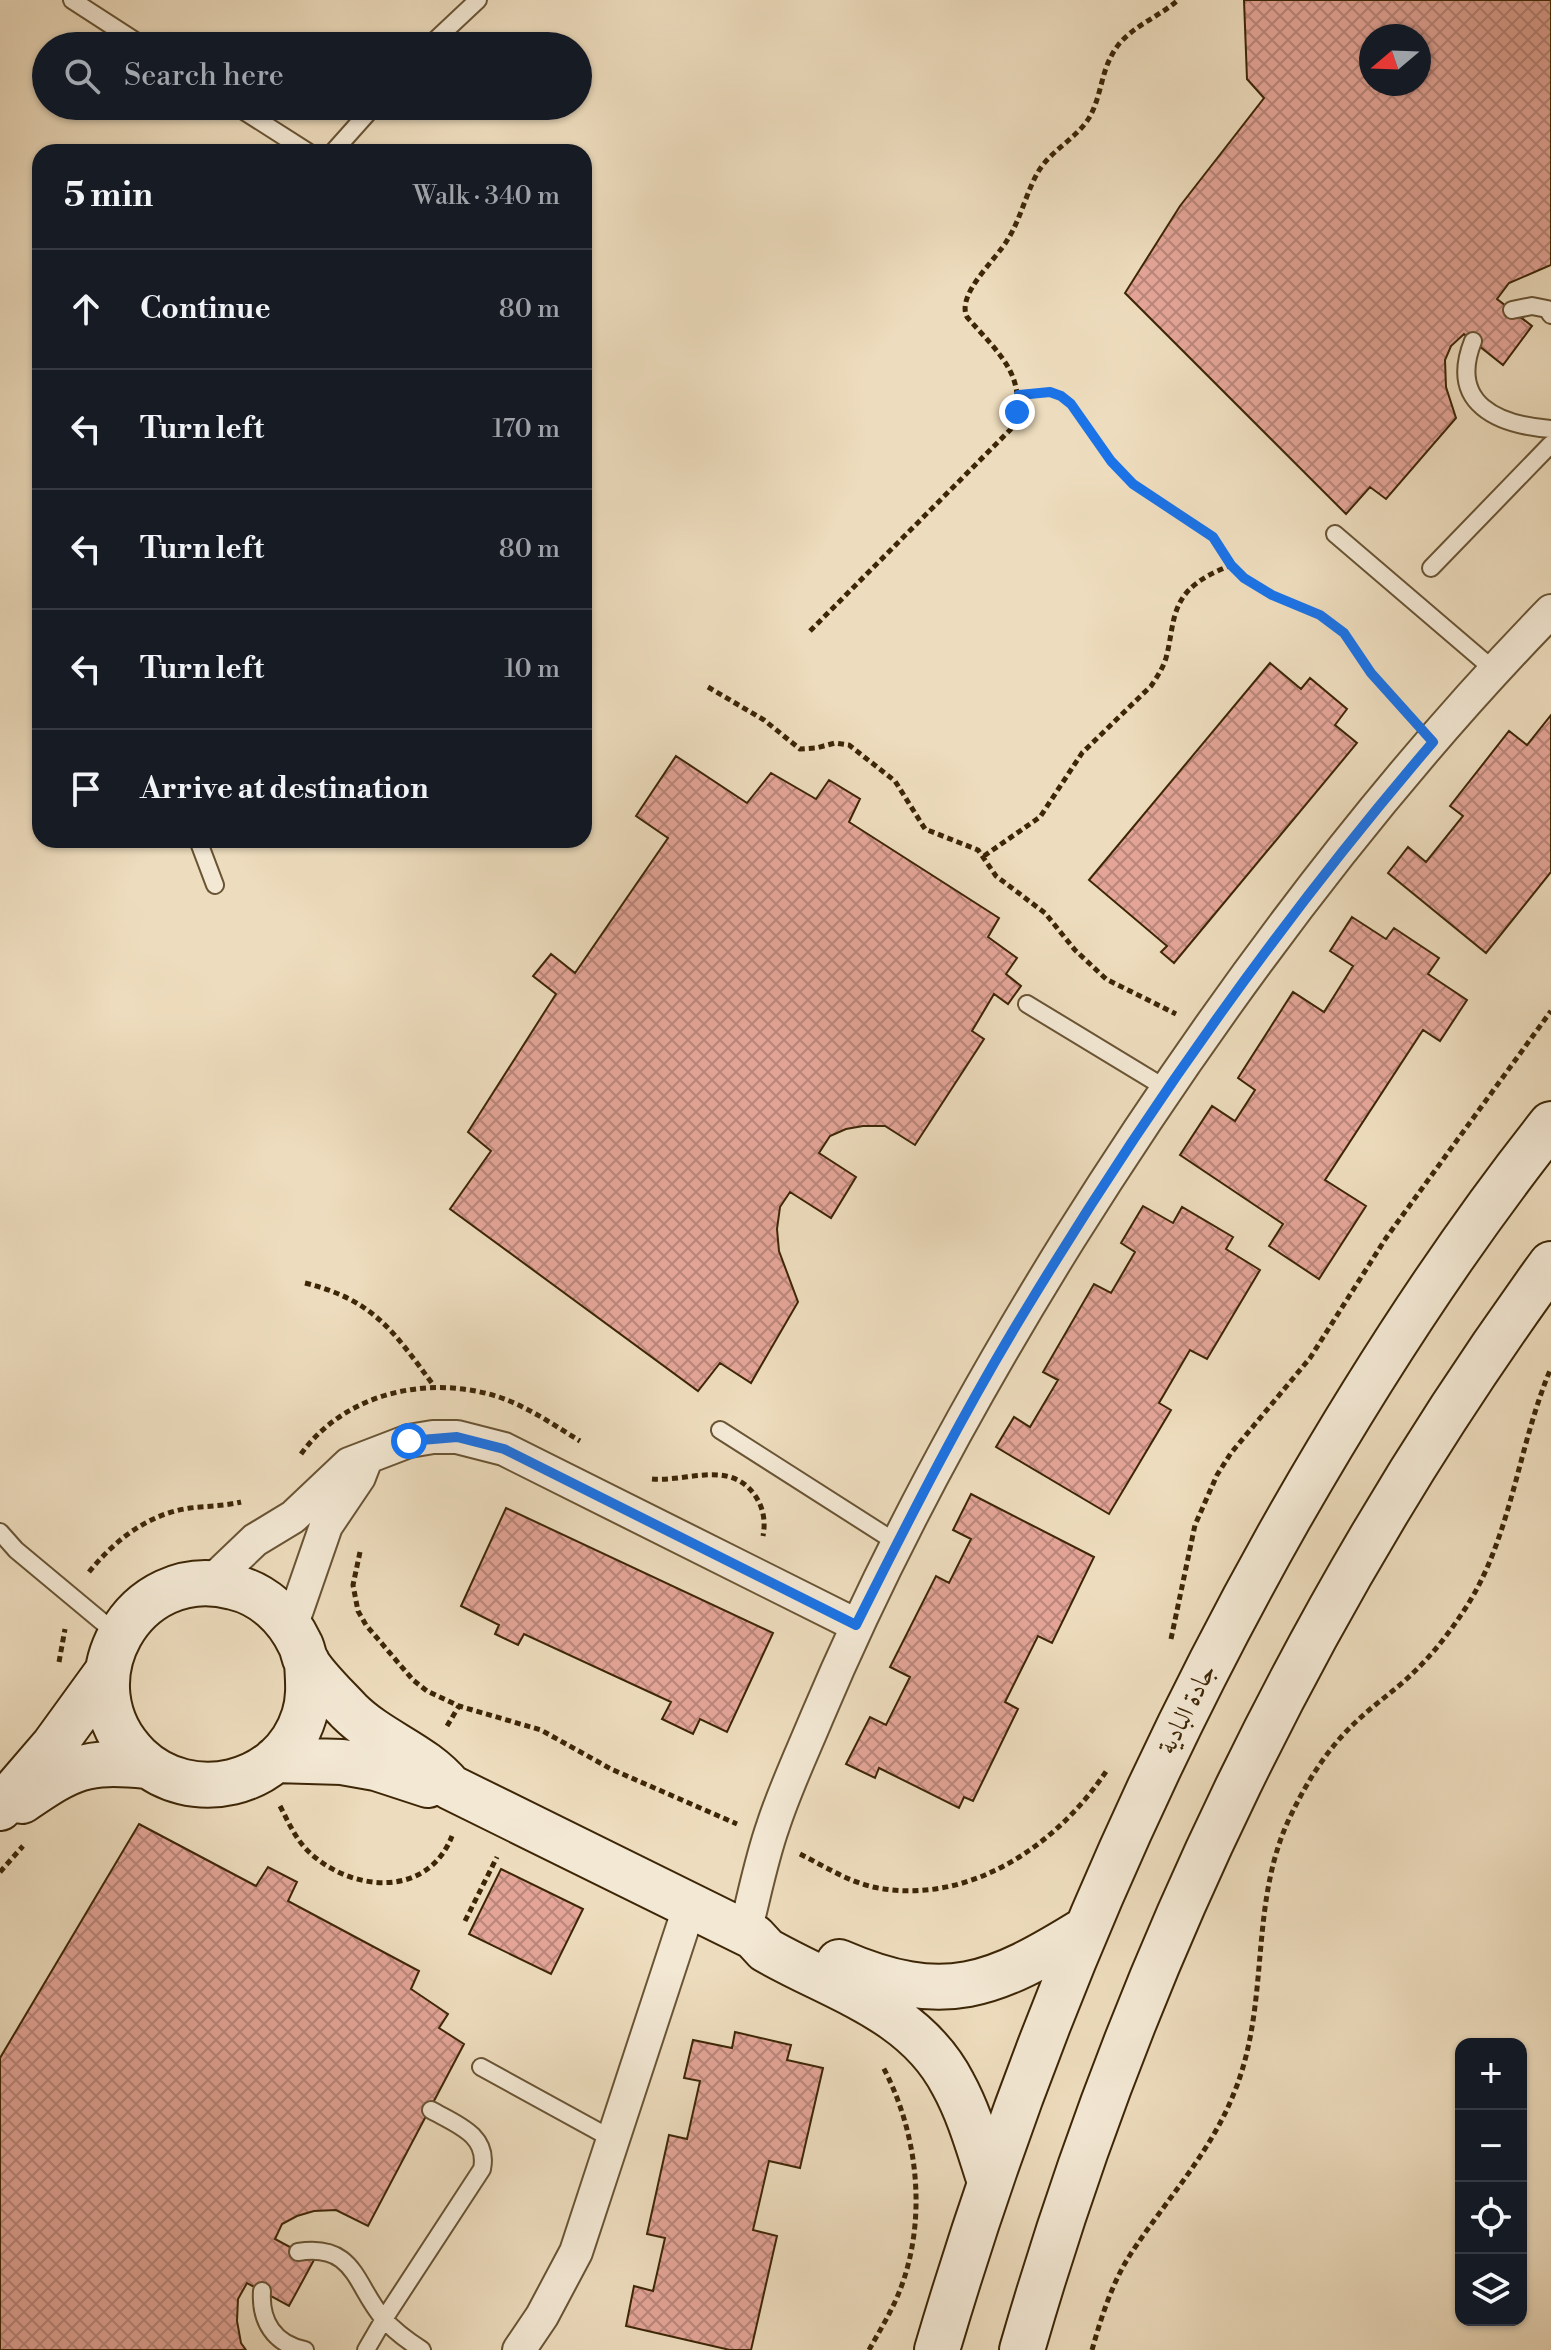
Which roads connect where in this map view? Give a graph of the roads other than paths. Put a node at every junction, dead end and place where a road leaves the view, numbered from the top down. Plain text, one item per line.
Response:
1 (72, 0) edge
2 (478, 0) edge
3 (121, 32) edge
4 (444, 32) edge
5 (258, 120) edge
6 (362, 120) edge
7 (295, 144) edge
8 (340, 144) edge
9 (1512, 310) dead end
10 (1551, 315) edge
11 (1473, 341) dead end
12 (1551, 429) edge
13 (1551, 444) edge
14 (1335, 534) dead end
15 (1431, 568) dead end
16 (1551, 611) edge
17 (1494, 670) junction
18 (201, 848) edge
19 (215, 885) dead end
20 (1027, 1004) dead end
21 (1167, 1089) junction
22 (1551, 1124) edge
23 (1551, 1264) edge
24 (720, 1430) dead end
25 (354, 1464) junction
26 (0, 1532) edge
27 (897, 1543) junction
28 (210, 1583) junction
29 (856, 1625) junction
30 (299, 1644) junction
31 (113, 1654) junction
32 (147, 1766) junction
33 (275, 1777) junction
34 (450, 1787) junction
35 (0, 1808) edge
36 (15, 1827) edge
37 (690, 1905) junction
38 (1086, 1929) junction
39 (750, 1935) junction
40 (481, 2067) dead end
41 (431, 2110) dead end
42 (614, 2140) junction
43 (990, 2182) junction
44 (298, 2252) dead end
45 (262, 2291) dead end
46 (384, 2319) junction
47 (305, 2350) edge
48 (366, 2350) edge
49 (422, 2350) edge
50 (519, 2350) edge
51 (937, 2350) edge
52 (1022, 2350) edge

1 - 3 lane
2 - 4 lane
5 - 7 lane
6 - 8 lane
9 - 10 lane
11 - 12 lane
13 - 15 lane
14 - 17 lane
16 - 17 street
17 - 21 street
18 - 19 lane
20 - 21 lane
21 - 27 street
22 - 38 street, جادة البادية
23 - 52 street
24 - 27 lane
25 - 28 street
25 - 29 street
25 - 30 street
26 - 31 lane
27 - 29 street
28 - 30 street
28 - 31 street
29 - 39 street
30 - 33 street
30 - 34 street
31 - 32 street
31 - 35 street
32 - 33 street
32 - 36 street
33 - 34 street
34 - 37 street
37 - 39 street
37 - 42 street
38 - 39 street
38 - 43 street, جادة البادية
39 - 43 street
40 - 42 lane
41 - 46 lane
42 - 50 street
43 - 51 street, جادة البادية
44 - 46 lane
45 - 47 lane
46 - 48 lane
46 - 49 lane

